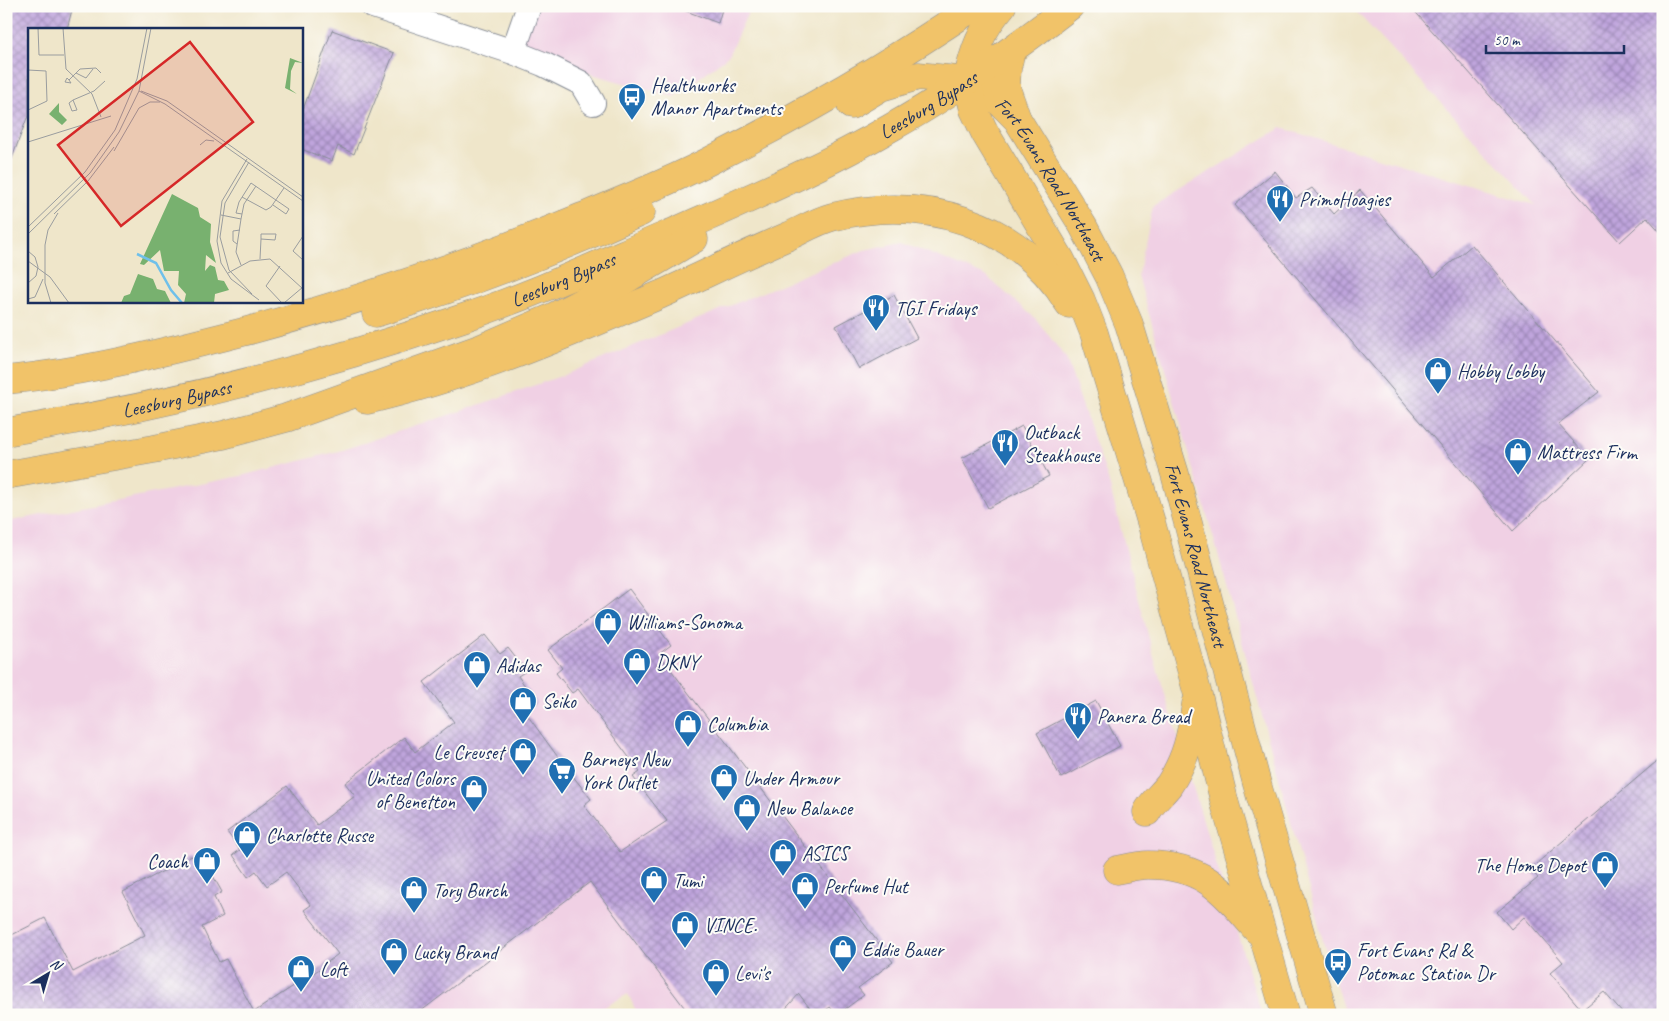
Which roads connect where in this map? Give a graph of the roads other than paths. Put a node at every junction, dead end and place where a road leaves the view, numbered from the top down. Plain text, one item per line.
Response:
1 (373, 6) edge
2 (529, 6) edge
3 (975, 6) edge
4 (1002, 6) edge
5 (1070, 6) edge
6 (1011, 50) junction
7 (513, 52) junction
8 (968, 81) junction
9 (593, 103) dead end
10 (1017, 119) junction
11 (805, 173) junction
12 (48, 376) junction
13 (6, 380) edge
14 (1112, 393) junction
15 (286, 418) junction
16 (6, 432) edge
17 (6, 475) edge
18 (1198, 695) junction
19 (1147, 812) dead end
20 (1117, 870) dead end
21 (1262, 935) junction
22 (1286, 1015) edge
23 (1324, 1015) edge

1 - 7 street
2 - 7 street
3 - 12 main road
4 - 8 main road
5 - 6 main road, Leesburg Bypass
6 - 8 main road, Leesburg Bypass
6 - 10 main road
7 - 9 street
8 - 10 main road, Fort Evans Road Northeast
8 - 11 main road, Leesburg Bypass
8 - 12 main road
8 - 14 main road, Fort Evans Road Northeast
10 - 23 main road, Fort Evans Road Northeast
11 - 15 main road
11 - 16 main road, Leesburg Bypass
12 - 13 main road
14 - 15 main road
14 - 18 main road, Fort Evans Road Northeast
15 - 17 main road
18 - 19 main road
18 - 21 main road, Fort Evans Road Northeast
20 - 21 main road
21 - 22 main road, Fort Evans Road Northeast

